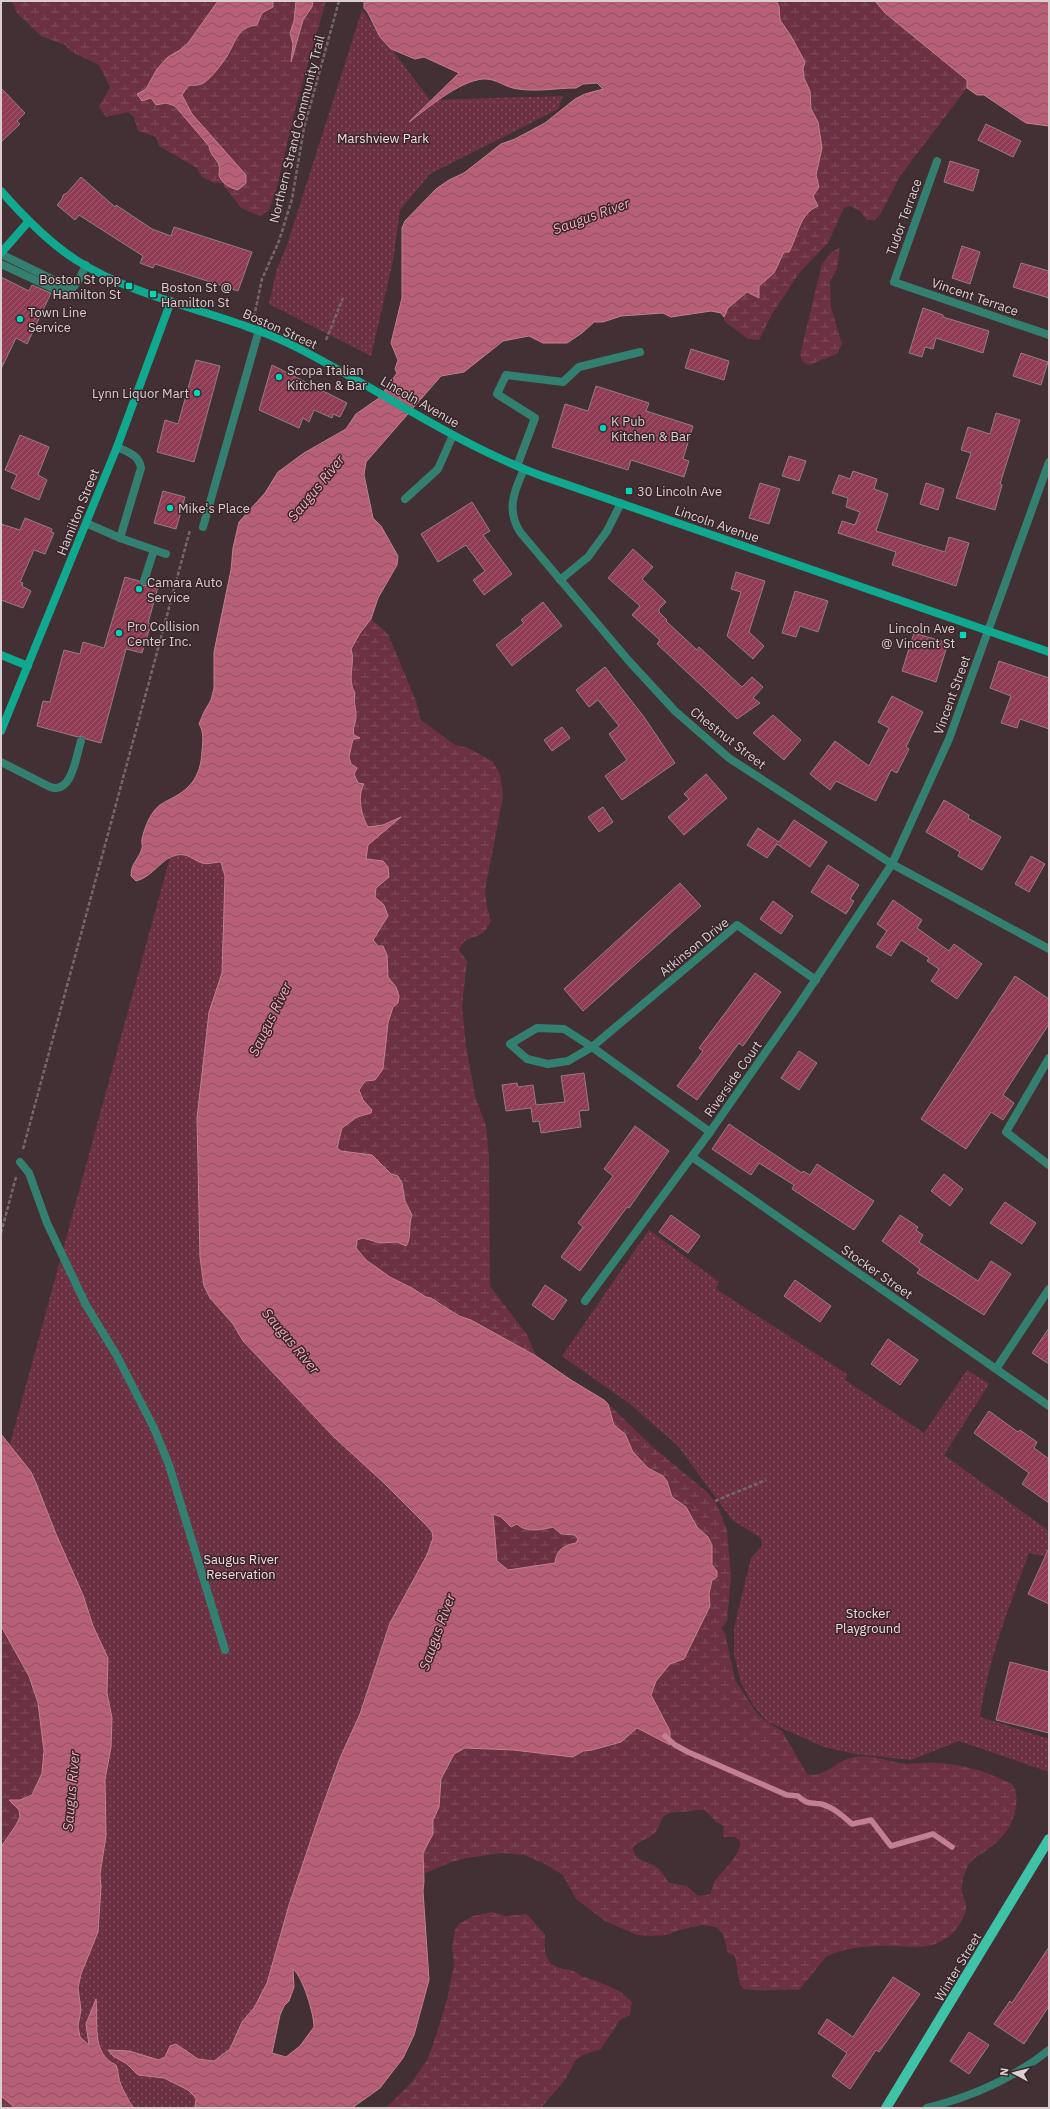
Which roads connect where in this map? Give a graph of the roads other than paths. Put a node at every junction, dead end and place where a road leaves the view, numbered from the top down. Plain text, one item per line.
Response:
1 (938, 161) dead end
2 (1, 191) edge
3 (29, 221) junction
4 (1, 254) edge
5 (1, 264) edge
6 (86, 265) junction
7 (894, 282) joint
8 (72, 289) junction
9 (171, 301) junction
10 (259, 330) junction
11 (1049, 336) edge
12 (640, 352) dead end
13 (366, 384) joint
14 (453, 435) junction
15 (117, 447) junction
16 (1049, 462) edge
17 (521, 468) junction
18 (405, 499) dead end
19 (621, 503) junction
20 (86, 523) junction
21 (203, 527) dead end
22 (120, 538) junction
23 (154, 550) junction
24 (166, 554) dead end
25 (560, 580) junction
26 (144, 581) dead end
27 (988, 630) junction
28 (1049, 652) edge
29 (1, 655) edge
30 (28, 666) junction
31 (1, 731) edge
32 (81, 741) dead end
33 (1, 762) edge
34 (892, 864) junction
35 (1049, 950) edge
36 (816, 980) junction
37 (592, 1046) junction
38 (1049, 1058) edge
39 (710, 1132) junction
40 (692, 1157) junction
41 (20, 1162) road end
42 (1049, 1165) edge
43 (1049, 1289) edge
44 (585, 1301) dead end
45 (996, 1369) junction
46 (1049, 1406) edge
47 (225, 1650) dead end
48 (1049, 1839) edge
49 (1049, 2050) edge
50 (886, 2108) edge
51 (927, 2108) edge

1 - 7 street, Tudor Terrace
2 - 3 main road, Boston Street
3 - 4 main road
3 - 6 main road, Boston Street
4 - 8 street
5 - 8 street
6 - 8 street
6 - 9 main road, Boston Street
7 - 11 street, Vincent Terrace
9 - 10 main road, Boston Street
9 - 15 main road, Hamilton Street
10 - 13 main road, Boston Street
10 - 21 street
12 - 17 street, Chestnut Street
13 - 14 main road, Lincoln Avenue
14 - 17 main road, Lincoln Avenue
14 - 18 street
15 - 20 main road, Hamilton Street
15 - 22 street
16 - 27 street, Vincent Street
17 - 19 main road, Lincoln Avenue
17 - 25 street, Chestnut Street
19 - 25 street
19 - 27 main road, Lincoln Avenue
20 - 22 street
20 - 30 main road, Hamilton Street
22 - 23 street
23 - 24 street
23 - 26 street
25 - 34 street, Chestnut Street
27 - 28 main road, Lincoln Avenue
27 - 34 street, Vincent Street
29 - 30 main road
30 - 31 main road, Hamilton Street
32 - 33 street
34 - 35 street, Chestnut Street
34 - 36 street, Riverside Court
36 - 37 street, Atkinson Drive
36 - 39 street, Riverside Court
37 - 37 street, Atkinson Drive
37 - 39 street, Atkinson Drive
38 - 42 street
39 - 40 street, Riverside Court
40 - 44 street, Riverside Court
40 - 45 street, Stocker Street
41 - 47 street
43 - 45 street
45 - 46 street, Stocker Street
48 - 50 main road, Winter Street
49 - 51 street

